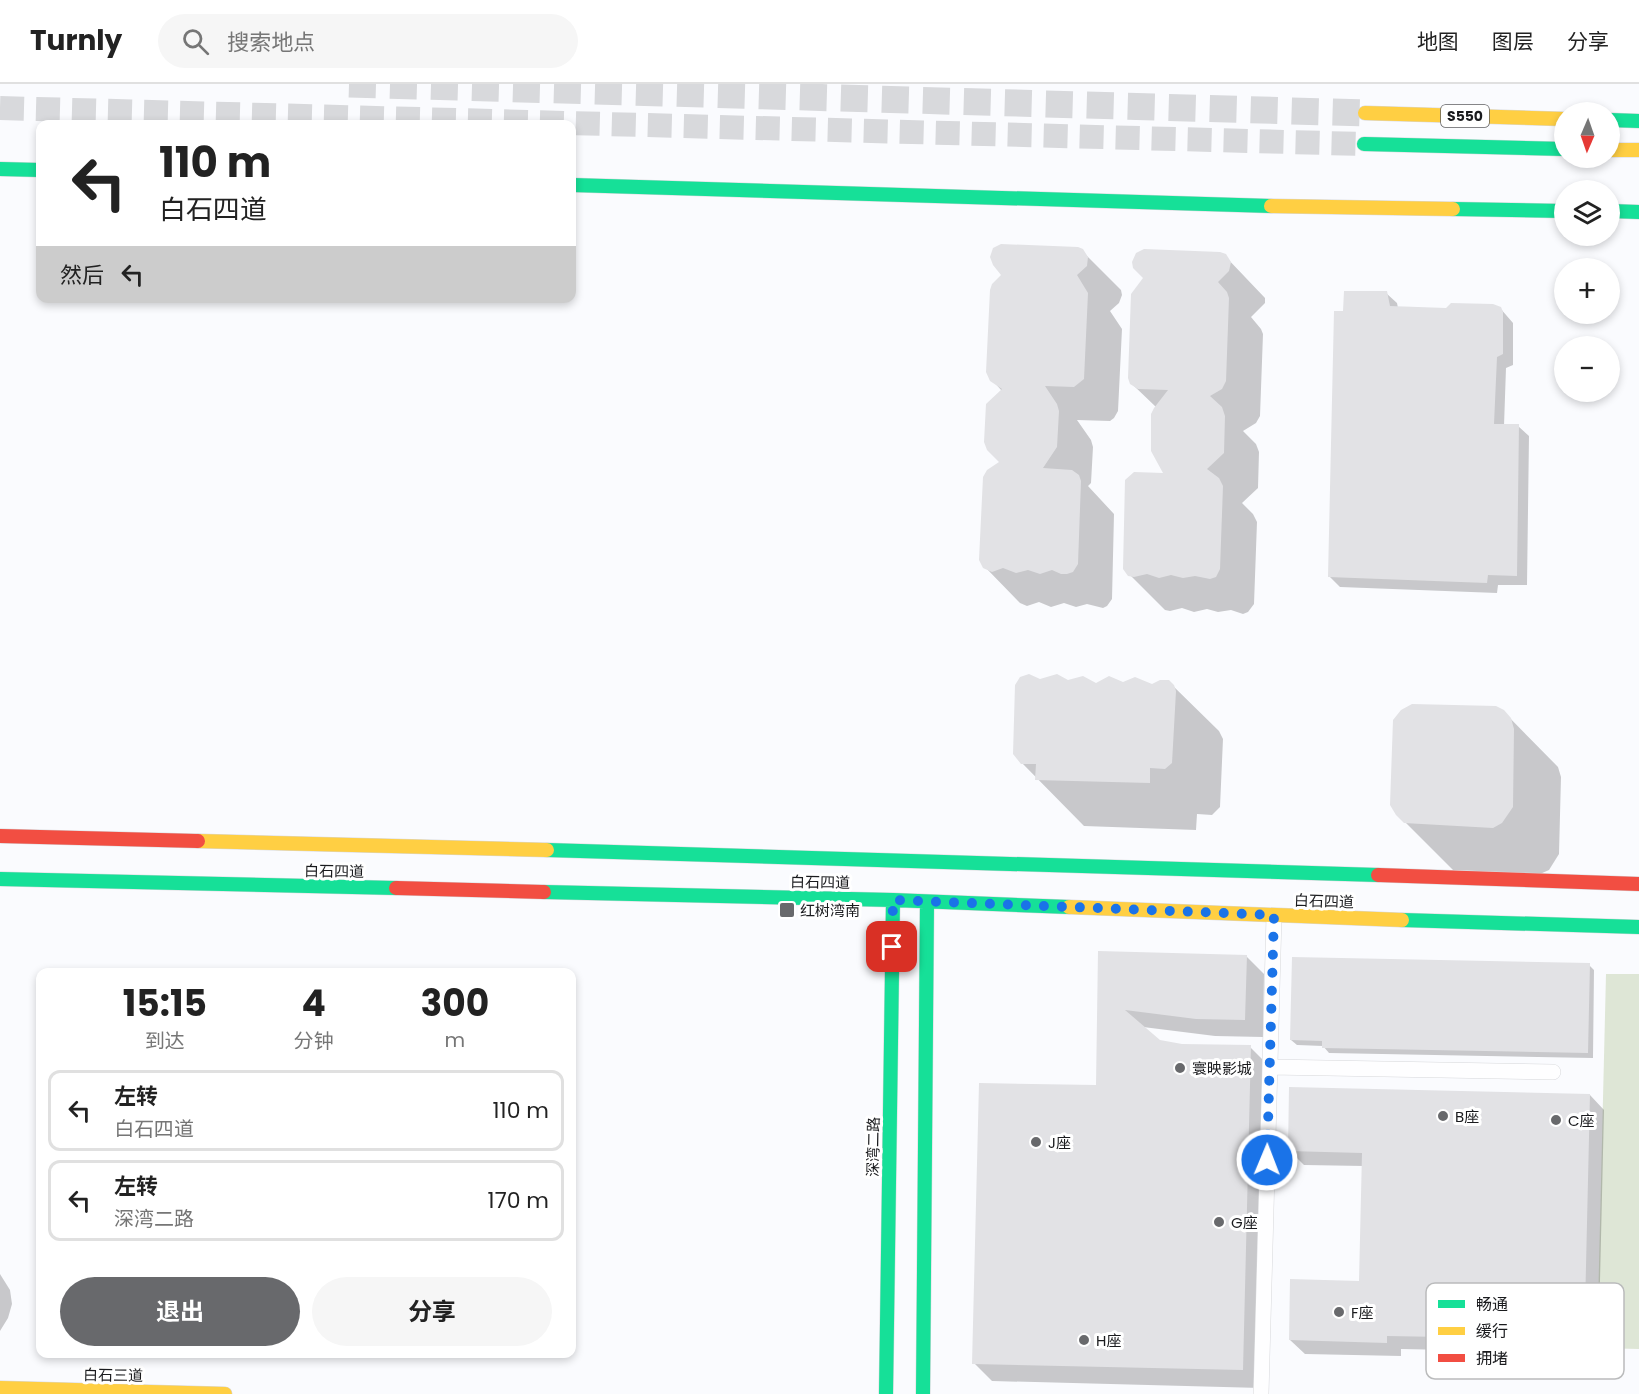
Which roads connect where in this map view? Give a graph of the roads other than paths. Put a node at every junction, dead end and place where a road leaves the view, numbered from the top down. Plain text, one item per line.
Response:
1 (1365, 113) tunnel mouth
2 (1554, 118) edge
3 (1620, 120) edge
4 (1639, 121) edge
5 (1364, 144) tunnel mouth
6 (1554, 149) edge
7 (1620, 150) edge
8 (1639, 150) edge
9 (0, 169) edge
10 (36, 170) edge
11 (576, 185) edge
12 (1554, 211) edge
13 (1620, 211) edge
14 (1639, 212) edge
15 (0, 836) edge
16 (0, 879) edge
17 (1639, 884) edge
18 (893, 900) junction
19 (927, 902) junction
20 (1274, 915) junction
21 (1639, 927) edge
22 (1270, 1067) junction
23 (1553, 1072) dead end
24 (0, 1388) edge
25 (66, 1392) edge
26 (225, 1394) edge
27 (886, 1394) edge
28 (923, 1394) edge
29 (1261, 1394) edge

1 - 2 main road, S550
3 - 4 main road
5 - 6 main road
7 - 8 main road
9 - 10 main road
11 - 12 main road
13 - 14 main road
15 - 17 main road, 白石四道
16 - 18 main road, 白石四道
18 - 19 main road, 白石四道
18 - 27 main road, 深湾二路
19 - 20 main road, 白石四道
19 - 28 main road
20 - 21 main road, 白石四道
20 - 22 street
22 - 23 street
22 - 29 street
24 - 25 main road, 白石三道
25 - 26 main road, 白石三道

